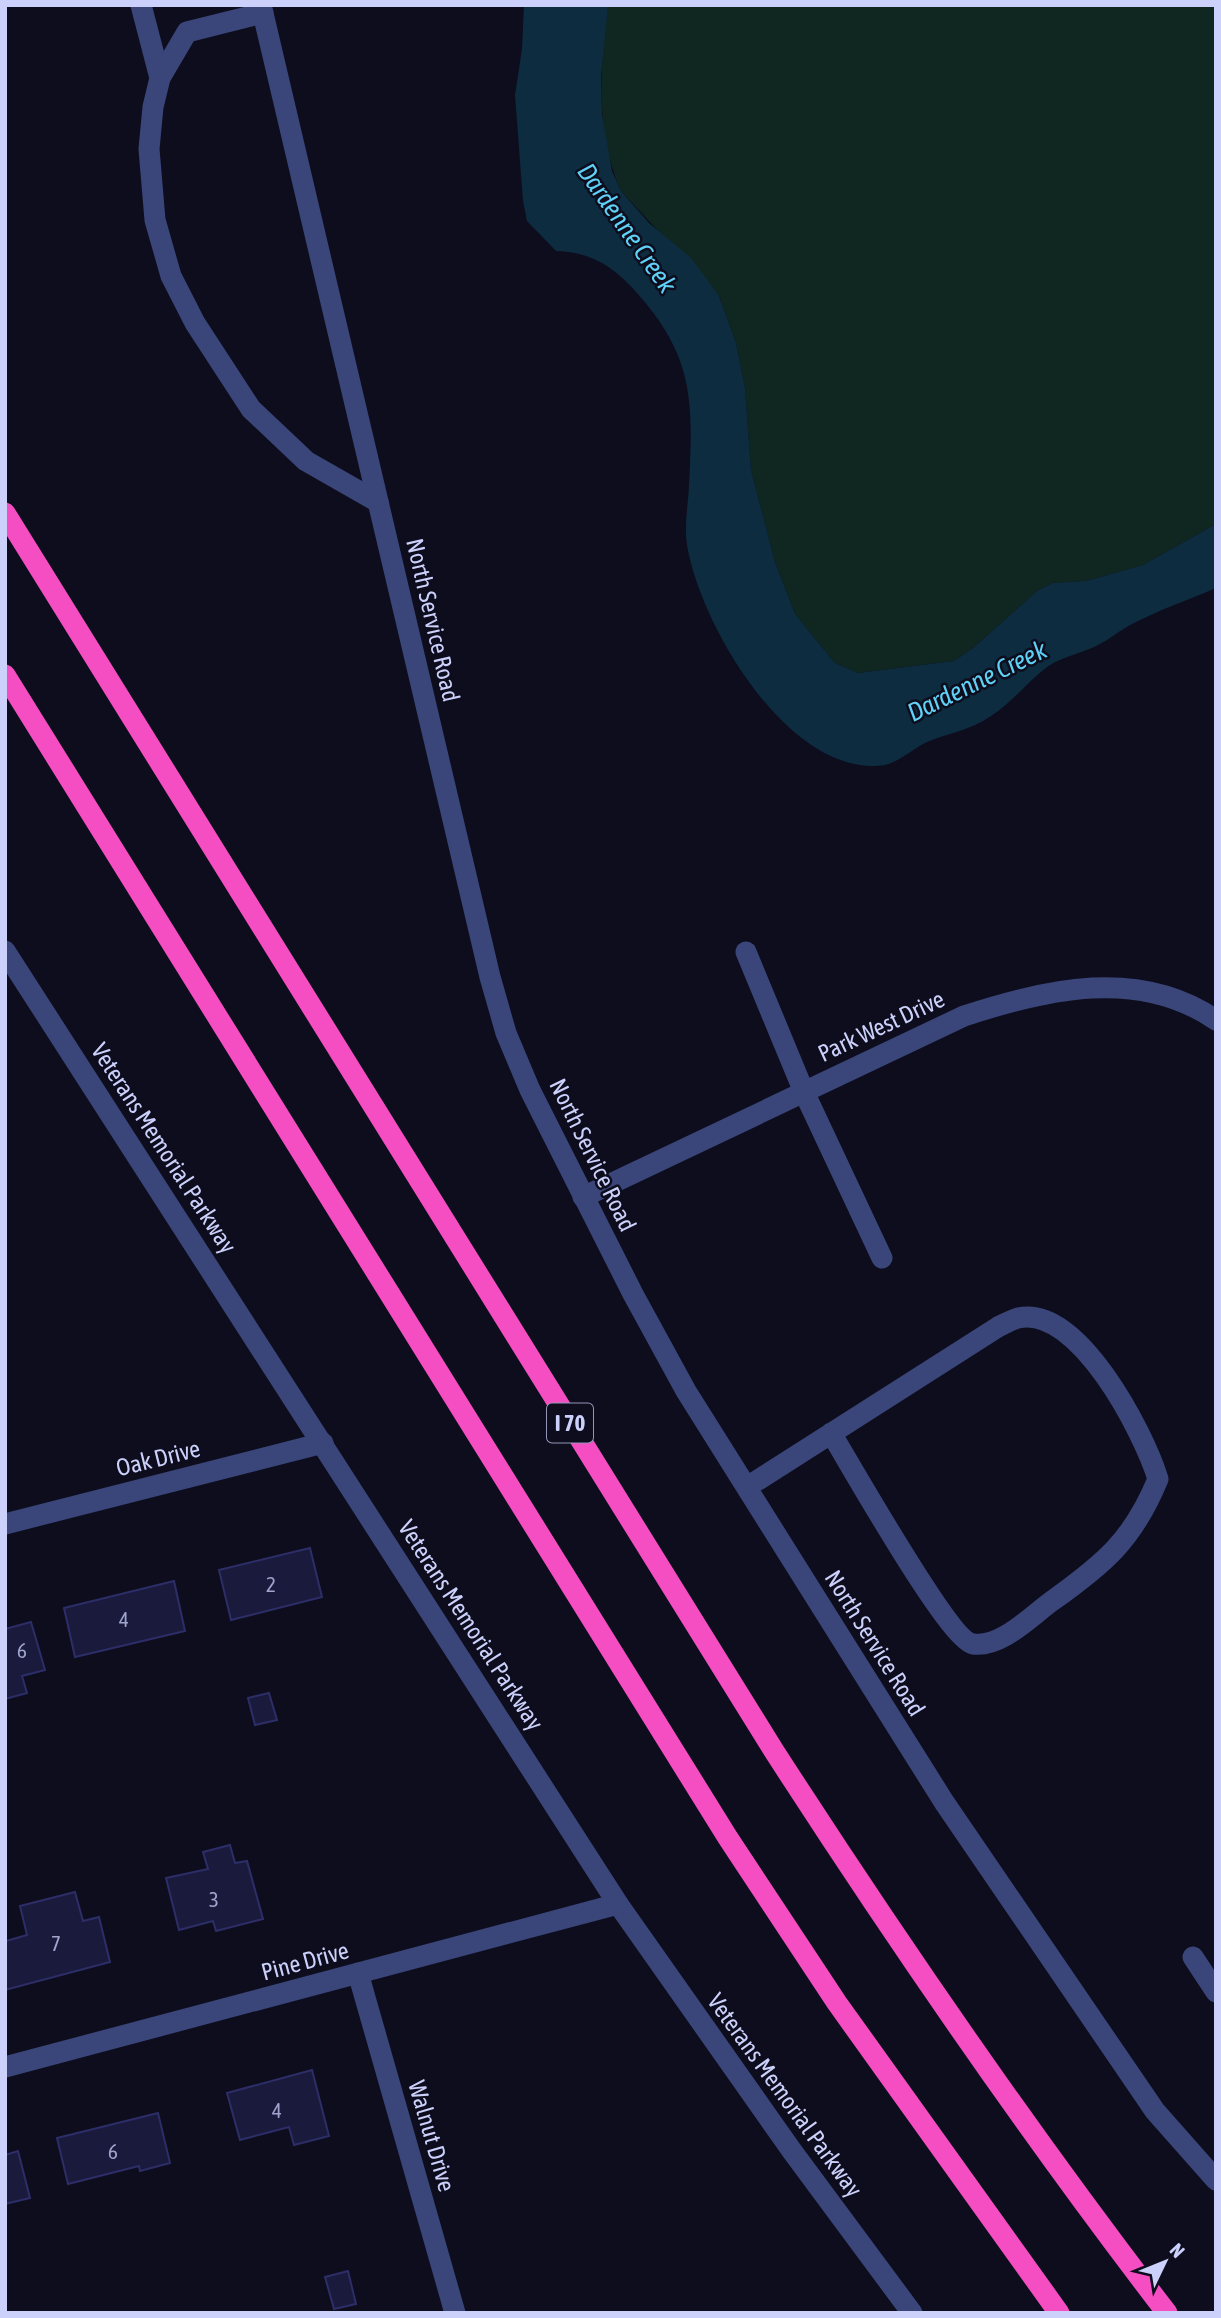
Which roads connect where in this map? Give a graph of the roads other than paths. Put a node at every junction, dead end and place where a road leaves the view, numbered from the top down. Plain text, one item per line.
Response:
1 (141, 5) edge
2 (262, 9) edge
3 (160, 78) junction
4 (378, 502) junction
5 (5, 513) edge
6 (5, 675) edge
7 (5, 951) edge
8 (746, 952) dead end
9 (1216, 1020) edge
10 (804, 1092) junction
11 (583, 1197) junction
12 (882, 1258) dead end
13 (831, 1433) junction
14 (324, 1443) junction
15 (747, 1487) junction
16 (5, 1524) edge
17 (618, 1904) junction
18 (1193, 1956) dead end
19 (358, 1973) junction
20 (1216, 1992) edge
21 (5, 2067) edge
22 (1216, 2180) edge
23 (455, 2313) edge
24 (912, 2313) edge
25 (1059, 2313) edge
26 (1167, 2313) edge

1 - 3 street
2 - 3 street
2 - 4 street, North Service Road
3 - 4 street
4 - 11 street, North Service Road
5 - 26 highway, I 70
6 - 25 highway
7 - 14 street, Veterans Memorial Parkway
8 - 10 street
9 - 10 street, Park West Drive
10 - 11 street, Park West Drive
10 - 12 street
11 - 15 street, North Service Road
13 - 13 street
13 - 15 street
14 - 16 street, Oak Drive
14 - 17 street, Veterans Memorial Parkway
15 - 22 street, North Service Road
17 - 19 street, Pine Drive
17 - 24 street, Veterans Memorial Parkway
18 - 20 street
19 - 21 street, Pine Drive
19 - 23 street, Walnut Drive

